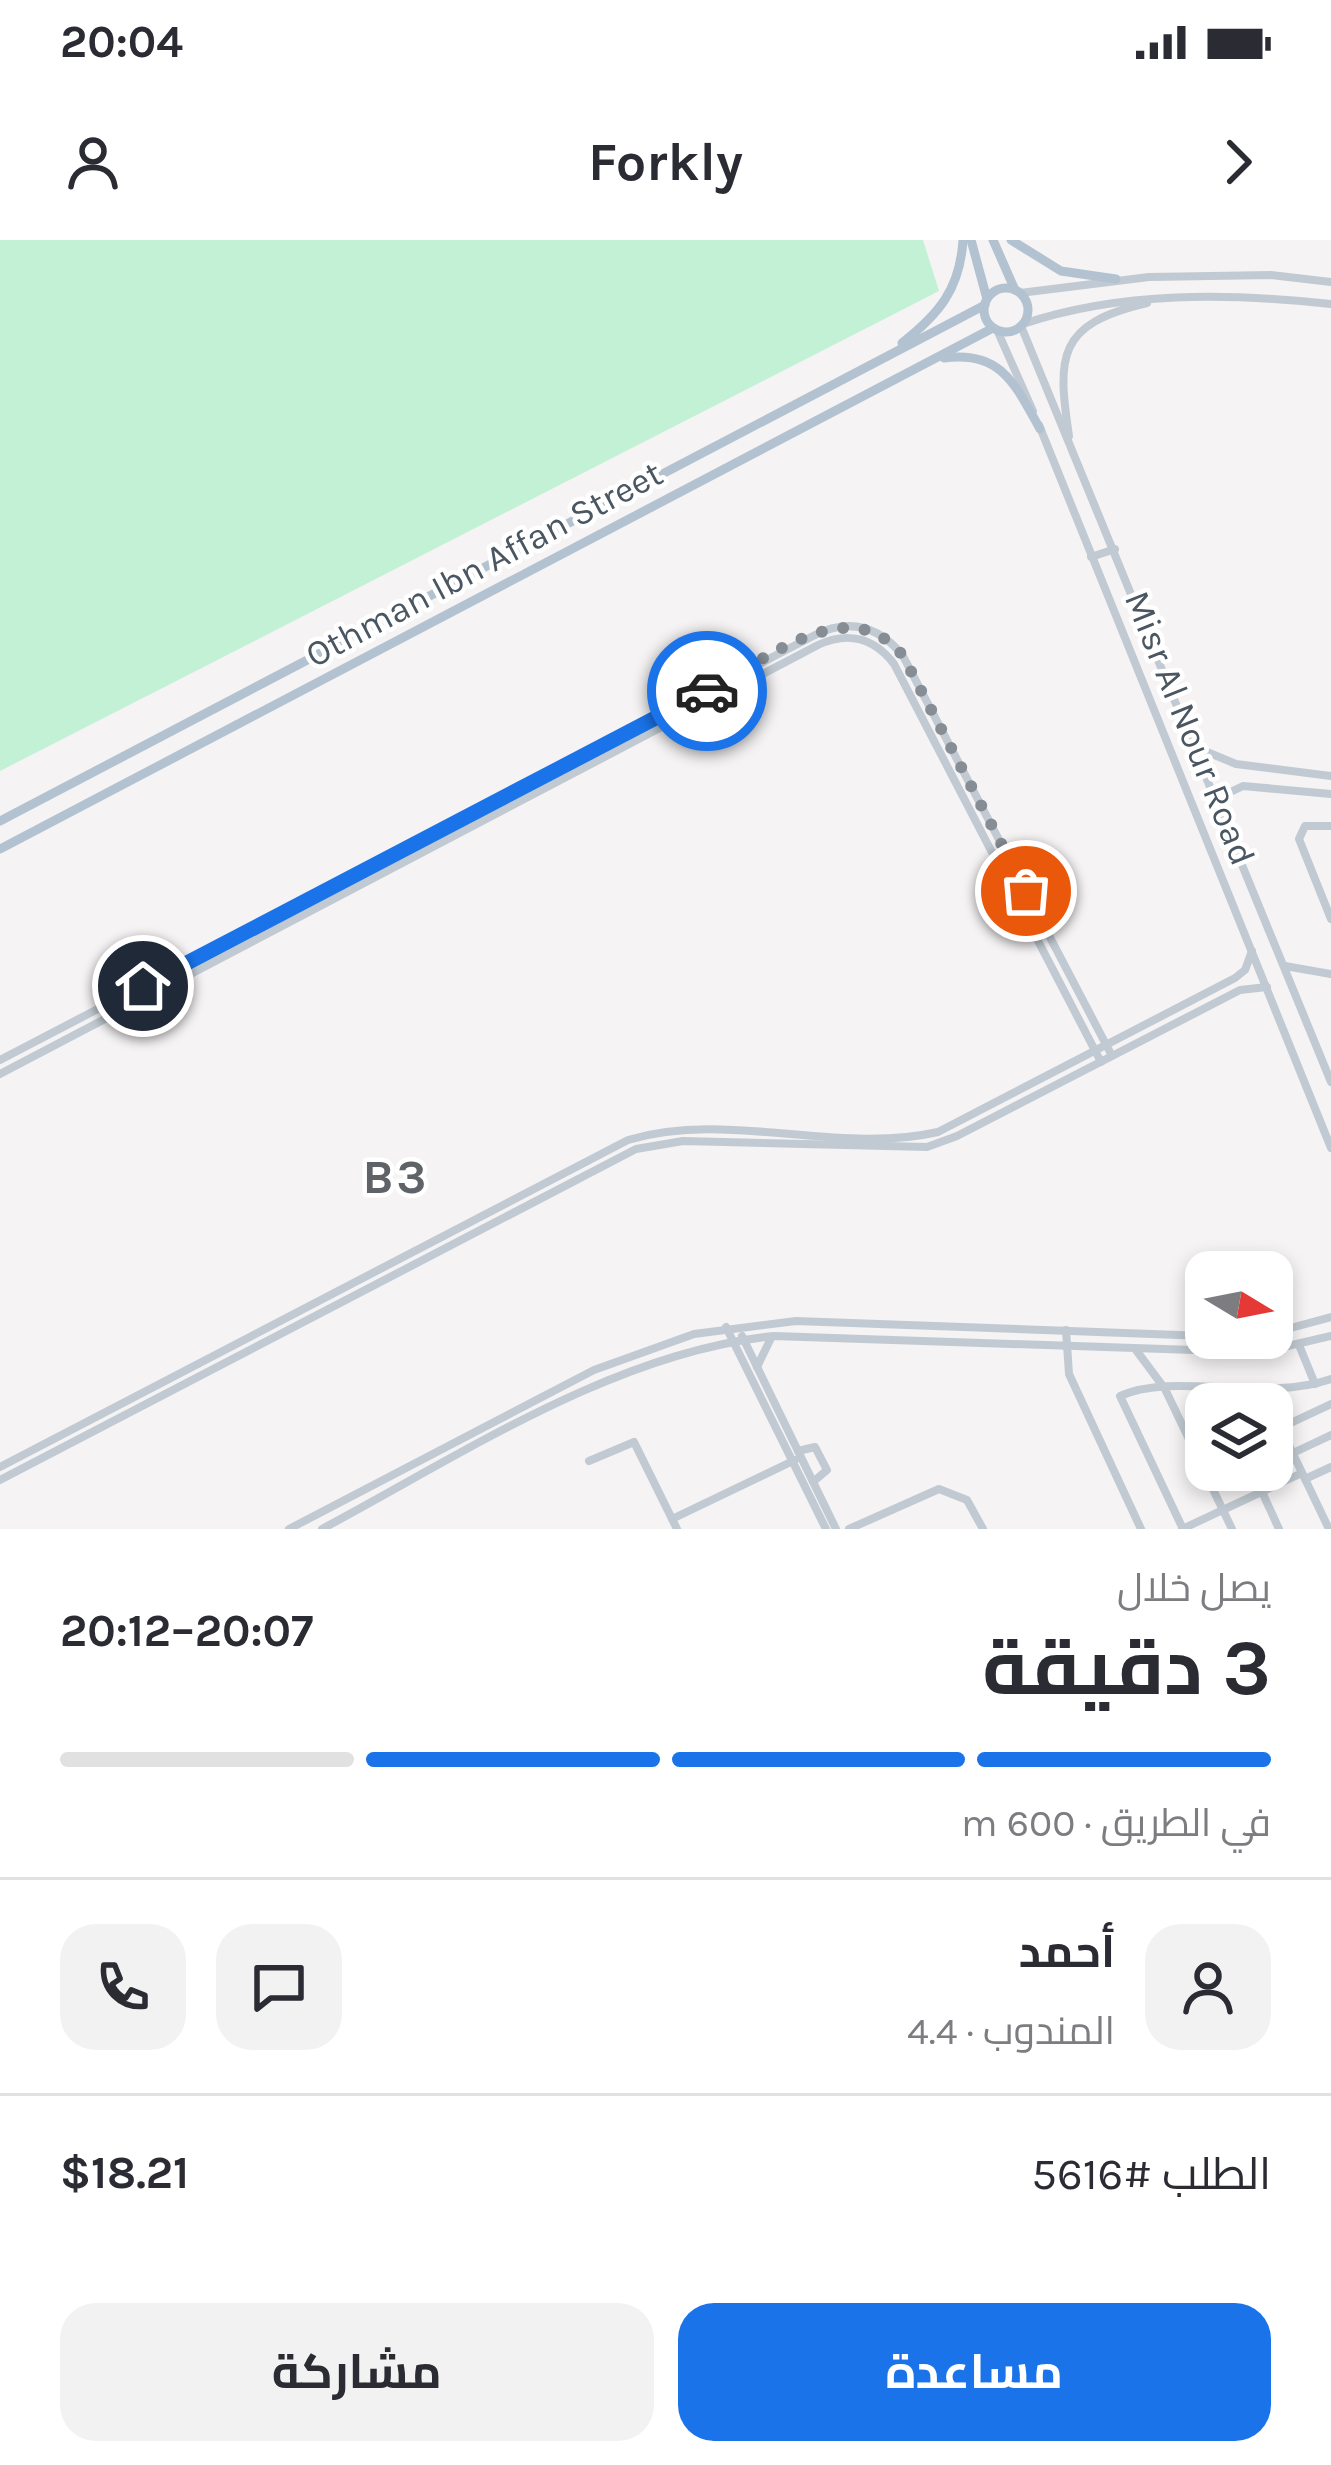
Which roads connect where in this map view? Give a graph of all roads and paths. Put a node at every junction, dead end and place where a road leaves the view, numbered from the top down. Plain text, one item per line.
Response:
1 (967, 240) edge
2 (993, 240) edge
3 (1011, 240) edge
4 (1116, 279) junction
5 (1331, 282) edge
6 (1018, 292) junction
7 (1161, 299) junction
8 (986, 302) junction
9 (1331, 304) edge
10 (1022, 325) junction
11 (995, 329) junction
12 (886, 356) junction
13 (932, 359) junction
14 (1040, 429) junction
15 (1070, 449) junction
16 (1114, 549) junction
17 (1091, 557) junction
18 (1195, 747) junction
19 (121, 758) junction
20 (1331, 776) edge
21 (132, 779) junction
22 (1331, 794) edge
23 (1216, 799) junction
24 (0, 821) edge
25 (1331, 826) edge
26 (0, 849) edge
27 (1331, 919) edge
28 (1252, 951) junction
29 (1284, 965) junction
30 (1331, 974) edge
31 (1267, 988) junction
32 (1106, 1046) junction
33 (1095, 1051) junction
34 (1112, 1056) junction
35 (0, 1060) edge
36 (1101, 1062) junction
37 (0, 1073) edge
38 (1331, 1082) edge
39 (1331, 1148) edge
40 (1331, 1317) edge
41 (731, 1326) junction
42 (1293, 1327) edge
43 (1066, 1330) junction
44 (1185, 1335) edge
45 (774, 1336) junction
46 (1331, 1336) edge
47 (738, 1340) junction
48 (1299, 1345) junction
49 (708, 1346) junction
50 (1064, 1347) junction
51 (1135, 1348) junction
52 (752, 1368) junction
53 (1331, 1379) edge
54 (1315, 1384) junction
55 (1293, 1387) edge
56 (1165, 1389) junction
57 (1185, 1389) edge
58 (1331, 1405) edge
59 (1293, 1421) edge
60 (1331, 1435) edge
61 (1293, 1453) joint
62 (797, 1457) junction
63 (589, 1461) dead end
64 (0, 1467) edge
65 (1331, 1467) edge
66 (1304, 1476) junction
67 (0, 1480) edge
68 (813, 1482) junction
69 (1262, 1492) junction
70 (1331, 1497) edge
71 (1317, 1504) junction
72 (1223, 1510) junction
73 (675, 1524) edge
74 (1330, 1528) edge
75 (290, 1529) edge
76 (322, 1529) edge
77 (826, 1529) edge
78 (836, 1529) edge
79 (849, 1529) edge
80 (983, 1529) edge
81 (1141, 1529) edge
82 (1182, 1529) edge
83 (1232, 1529) edge
84 (1279, 1529) edge

1 - 8 main road
1 - 12 main road
2 - 6 main road
3 - 4 main road
4 - 5 street
4 - 6 street
6 - 8 main road
6 - 10 main road
7 - 9 street
7 - 10 street
7 - 15 street
8 - 11 main road
8 - 12 main road, Othman Ibn Affan Street
10 - 11 main road
10 - 15 street, Misr Al Nour Road
11 - 13 main road, Othman Ibn Affan Street
11 - 14 street, Misr Al Nour Road
12 - 19 main road, Othman Ibn Affan Street
13 - 14 main road
13 - 21 main road, Othman Ibn Affan Street
14 - 17 street, Misr Al Nour Road
15 - 16 street, Misr Al Nour Road
16 - 17 street
16 - 18 street, Misr Al Nour Road
17 - 28 street, Misr Al Nour Road
18 - 20 street
18 - 23 street, Misr Al Nour Road
19 - 21 main road
19 - 24 main road, Othman Ibn Affan Street
21 - 26 main road, Othman Ibn Affan Street
22 - 23 street
23 - 29 street, Misr Al Nour Road
25 - 27 street
28 - 31 street, Misr Al Nour Road
28 - 32 street
29 - 30 street
29 - 38 street, Misr Al Nour Road
31 - 34 street
31 - 39 street, Misr Al Nour Road
32 - 33 street
32 - 34 street
32 - 35 street
33 - 36 street
33 - 37 street
33 - 64 street
34 - 36 street
36 - 67 street
40 - 42 street
41 - 43 street
41 - 47 street
41 - 75 street
43 - 44 street
43 - 50 street
45 - 47 street
45 - 50 street
45 - 52 street
46 - 48 street
47 - 49 street
47 - 52 street
48 - 51 street
48 - 54 street
49 - 52 street
49 - 76 street
50 - 51 street
50 - 81 street
51 - 56 street
52 - 62 street
53 - 54 street
54 - 55 street
56 - 57 street
56 - 72 street
56 - 82 street
58 - 59 street
60 - 61 street
61 - 66 street
62 - 68 street
62 - 68 street
62 - 73 street
62 - 77 street
63 - 73 street
65 - 66 street
66 - 69 street
66 - 71 street
68 - 78 street
69 - 72 street
69 - 84 street
70 - 71 street
71 - 74 street
72 - 82 street
72 - 83 street
79 - 80 street

